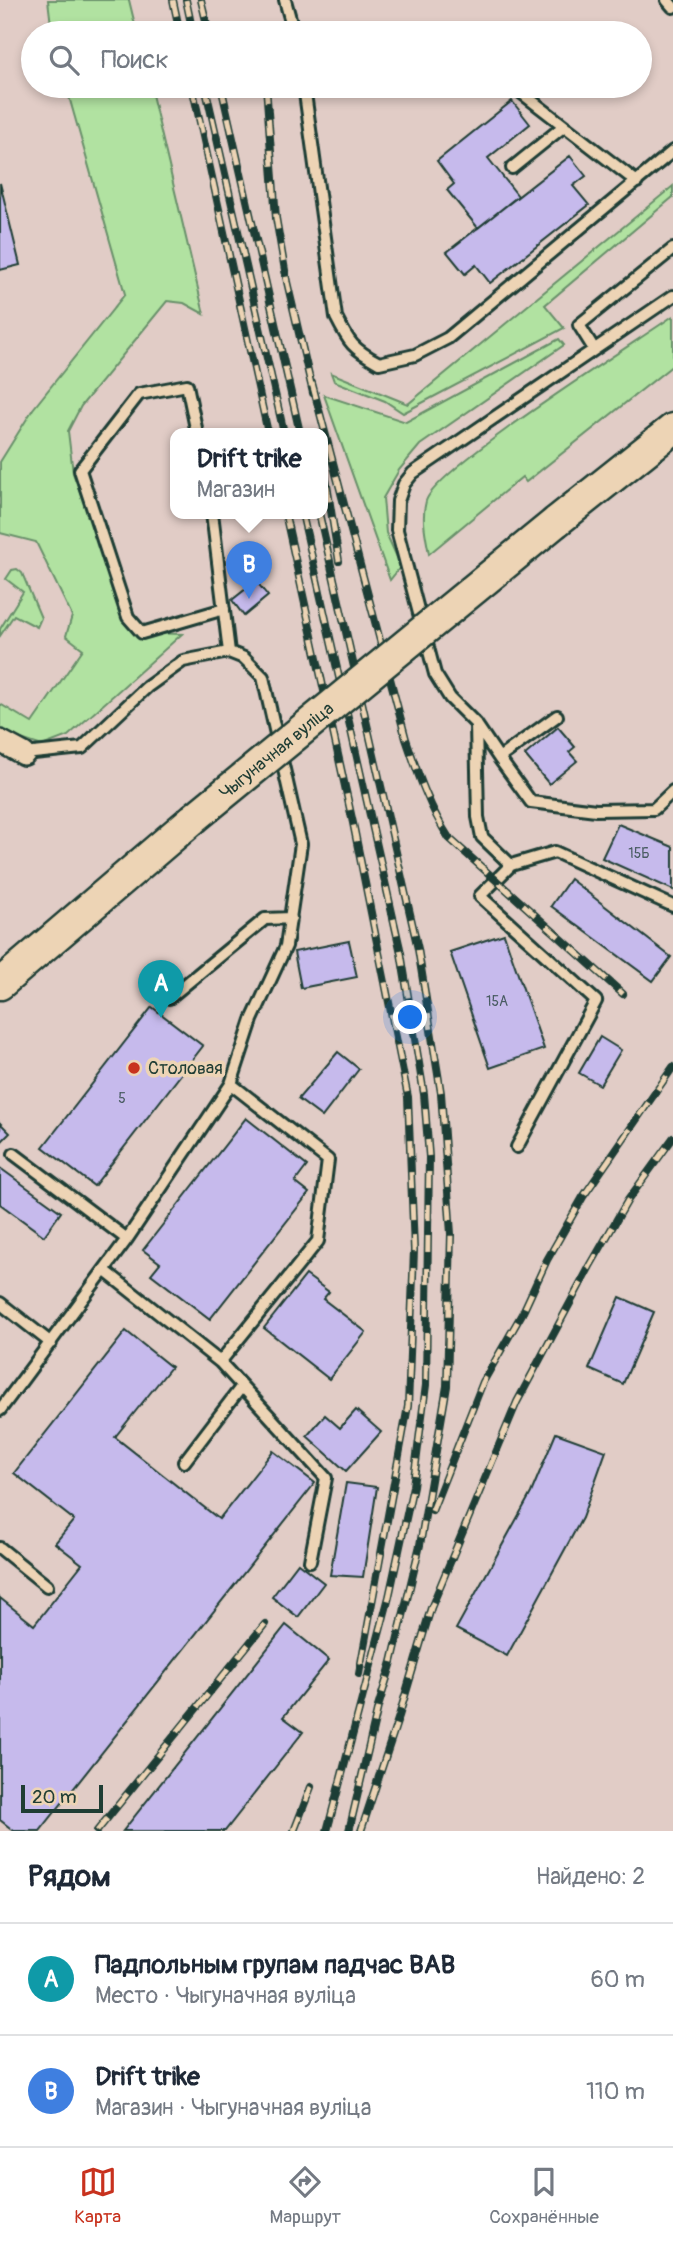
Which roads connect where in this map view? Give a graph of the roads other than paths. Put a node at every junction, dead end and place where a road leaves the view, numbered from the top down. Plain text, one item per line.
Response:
1 (285, 0) edge
2 (667, 0) edge
3 (673, 7) edge
4 (291, 21) edge
5 (306, 98) edge
6 (528, 98) edge
7 (564, 126) junction
8 (673, 151) edge
9 (512, 168) dead end
10 (637, 181) junction
11 (673, 249) edge
12 (673, 296) edge
13 (594, 349) junction
14 (196, 428) edge
15 (673, 429) edge
16 (213, 519) edge
17 (224, 609) junction
18 (229, 652) junction
19 (557, 716) dead end
20 (476, 724) junction
21 (0, 741) edge
22 (24, 754) joint
23 (499, 758) junction
24 (673, 791) edge
25 (511, 864) junction
26 (673, 906) edge
27 (290, 918) junction
28 (0, 984) edge
29 (169, 998) dead end
30 (230, 1084) junction
31 (517, 1147) dead end
32 (14, 1154) dead end
33 (127, 1239) junction
34 (104, 1270) junction
35 (0, 1303) edge
36 (51, 1343) junction
37 (220, 1362) junction
38 (242, 1386) junction
39 (0, 1410) edge
40 (184, 1462) dead end
41 (0, 1548) edge
42 (310, 1561) dead end
43 (47, 1586) dead end

1 - 4 lane
2 - 3 lane
5 - 10 lane
6 - 7 lane
7 - 9 lane
7 - 10 lane
8 - 10 lane
11 - 13 lane
12 - 13 lane
13 - 20 lane
14 - 17 lane
15 - 28 main road, Чыгуначная вуліца, bridge
16 - 17 lane
17 - 18 lane
18 - 22 lane
18 - 27 lane
19 - 23 lane
20 - 23 lane
20 - 25 lane
21 - 22 street
23 - 24 lane
25 - 26 lane
25 - 31 lane
27 - 29 lane
27 - 30 lane
30 - 33 lane
30 - 37 lane
32 - 33 lane
33 - 34 lane
34 - 36 lane
34 - 37 lane
35 - 36 lane
36 - 39 lane
37 - 38 lane
38 - 40 lane
38 - 42 lane
41 - 43 lane

